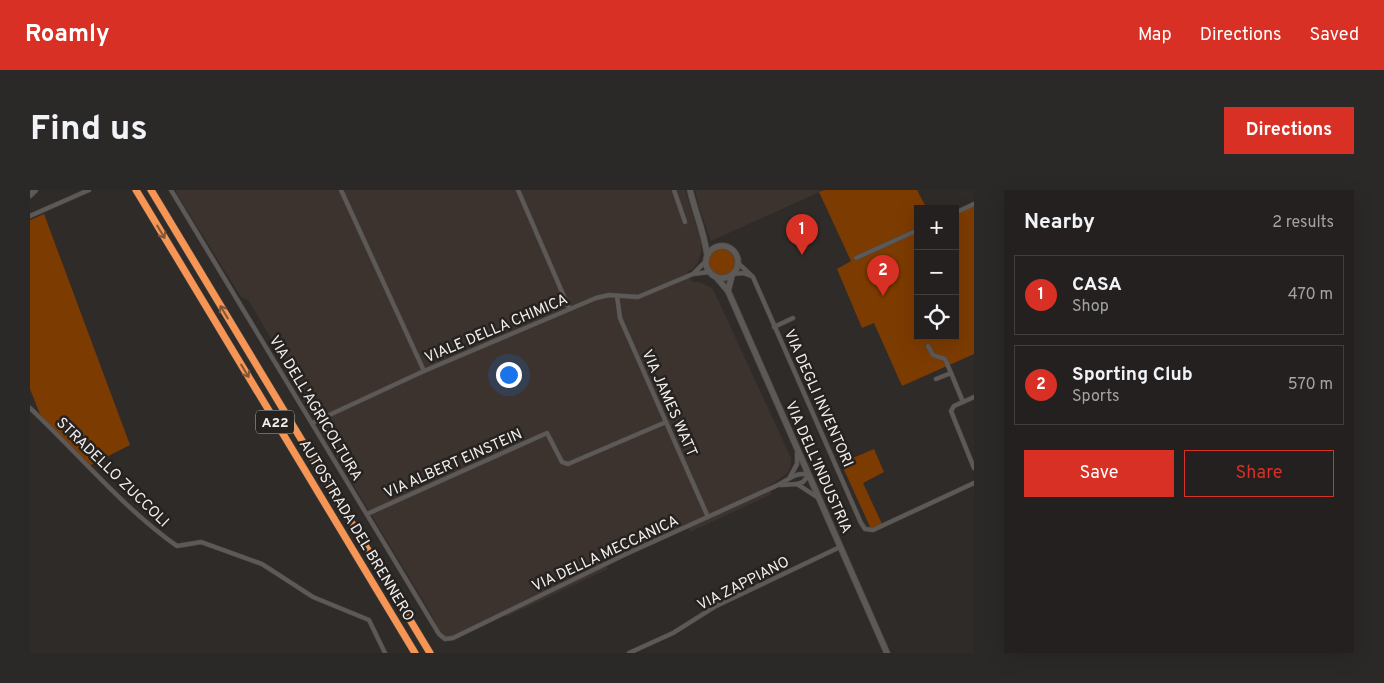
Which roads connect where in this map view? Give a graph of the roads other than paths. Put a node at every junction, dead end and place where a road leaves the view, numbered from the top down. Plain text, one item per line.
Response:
1 (35, 190) edge
2 (89, 190) edge
3 (136, 190) edge
4 (151, 190) edge
5 (170, 190) edge
6 (341, 190) edge
7 (518, 190) edge
8 (674, 190) edge
9 (690, 190) edge
10 (30, 195) edge
11 (973, 206) edge
12 (959, 211) edge
13 (30, 216) edge
14 (685, 222) dead end
15 (914, 232) edge
16 (704, 238) junction
17 (717, 246) junction
18 (707, 254) junction
19 (856, 258) dead end
20 (705, 262) junction
21 (738, 263) junction
22 (709, 272) junction
23 (693, 274) junction
24 (732, 274) junction
25 (716, 277) junction
26 (753, 277) junction
27 (728, 291) junction
28 (617, 296) junction
29 (569, 308) junction
30 (793, 318) dead end
31 (774, 327) junction
32 (928, 346) dead end
33 (424, 371) junction
34 (951, 373) junction
35 (936, 379) dead end
36 (974, 397) edge
37 (963, 402) junction
38 (30, 408) edge
39 (666, 422) junction
40 (312, 423) junction
41 (797, 450) junction
42 (974, 468) edge
43 (808, 475) junction
44 (974, 478) edge
45 (797, 484) junction
46 (974, 484) edge
47 (778, 485) junction
48 (818, 497) junction
49 (367, 514) junction
50 (708, 517) junction
51 (840, 547) junction
52 (442, 637) joint
53 (385, 653) edge
54 (415, 653) edge
55 (430, 653) edge
56 (629, 653) edge
57 (887, 653) edge

1 - 10 street
2 - 13 street
3 -> 54 highway, AUTOSTRADA DEL BRENNERO / A22
55 -> 4 highway, AUTOSTRADA DEL BRENNERO / A22
5 - 40 street, VIA DELL'AGRICOLTURA
6 - 33 street
7 - 29 street
8 - 14 street
9 - 16 street
11 - 12 street
15 - 19 street
16 - 17 street
16 - 18 street
17 - 18 street
17 - 21 street
18 - 20 street
20 - 22 street
20 - 23 street, VIALE DELLA CHIMICA
21 - 24 street
21 - 26 street, VIA DEGLI INVENTORI
22 - 23 street, VIALE DELLA CHIMICA
22 - 25 street
23 - 28 street, VIALE DELLA CHIMICA
24 - 25 street
24 - 26 street
24 - 27 street
25 - 27 street, VIA DELL'INDUSTRIA
26 - 31 street, VIA DEGLI INVENTORI
27 - 41 street, VIA DELL'INDUSTRIA
28 - 29 street, VIALE DELLA CHIMICA
28 - 39 street, VIA JAMES WATT
29 - 33 street, VIALE DELLA CHIMICA
30 - 31 street
31 - 46 street, VIA DEGLI INVENTORI
32 - 34 street
33 - 40 street, VIALE DELLA CHIMICA
34 - 35 street
34 - 37 street
36 - 37 street
37 - 42 street
38 - 53 street, STRADELLO ZUCCOLI
39 - 49 street, VIA ALBERT EINSTEIN
39 - 50 street, VIA JAMES WATT
40 - 49 street, VIA DELL'AGRICOLTURA
41 - 43 street, VIA DELL'INDUSTRIA
41 - 47 street, VIA DELLA MECCANICA
43 - 45 street
43 - 47 street, VIA DELLA MECCANICA
43 - 48 street, VIA DELL'INDUSTRIA
44 - 46 street
45 - 47 street, VIA DELLA MECCANICA
45 - 48 street
47 - 50 street, VIA DELLA MECCANICA
48 - 51 street, VIA DELL'INDUSTRIA
49 - 52 street, VIA DELL'AGRICOLTURA
50 - 52 street, VIA DELLA MECCANICA
51 - 56 street, VIA ZAPPIANO
51 - 57 street, VIA DELL'INDUSTRIA

